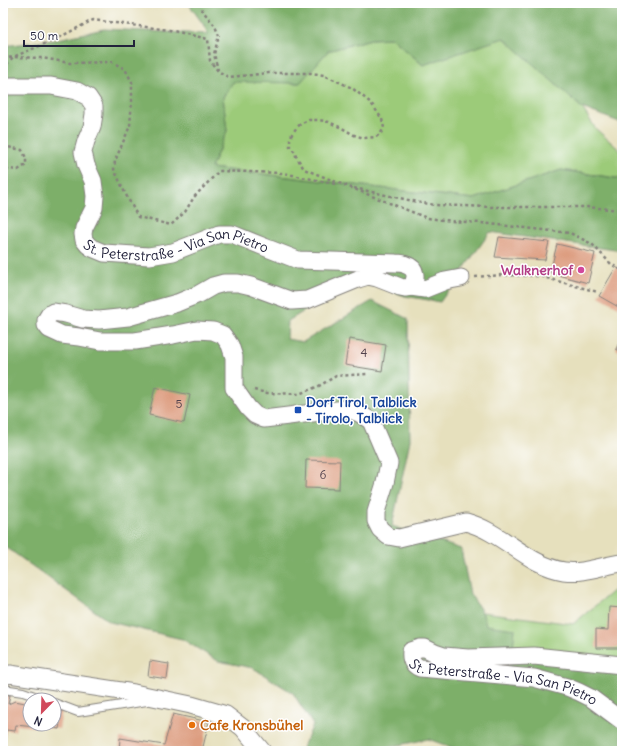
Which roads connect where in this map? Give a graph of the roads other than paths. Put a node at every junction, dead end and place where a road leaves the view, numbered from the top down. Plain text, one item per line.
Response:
1 (3, 86) edge
2 (461, 278) road end
3 (410, 287) junction
4 (622, 563) edge
5 (622, 665) edge
6 (3, 676) edge
7 (3, 689) edge
8 (23, 692) edge
9 (158, 699) junction
10 (62, 706) edge
11 (622, 721) edge
12 (262, 751) edge

1 - 3 street, St. Peterstraße - Via San Pietro
2 - 3 street
3 - 4 street
5 - 11 street, St. Peterstraße - Via San Pietro
6 - 9 street
7 - 8 lane
9 - 10 lane
9 - 12 street

